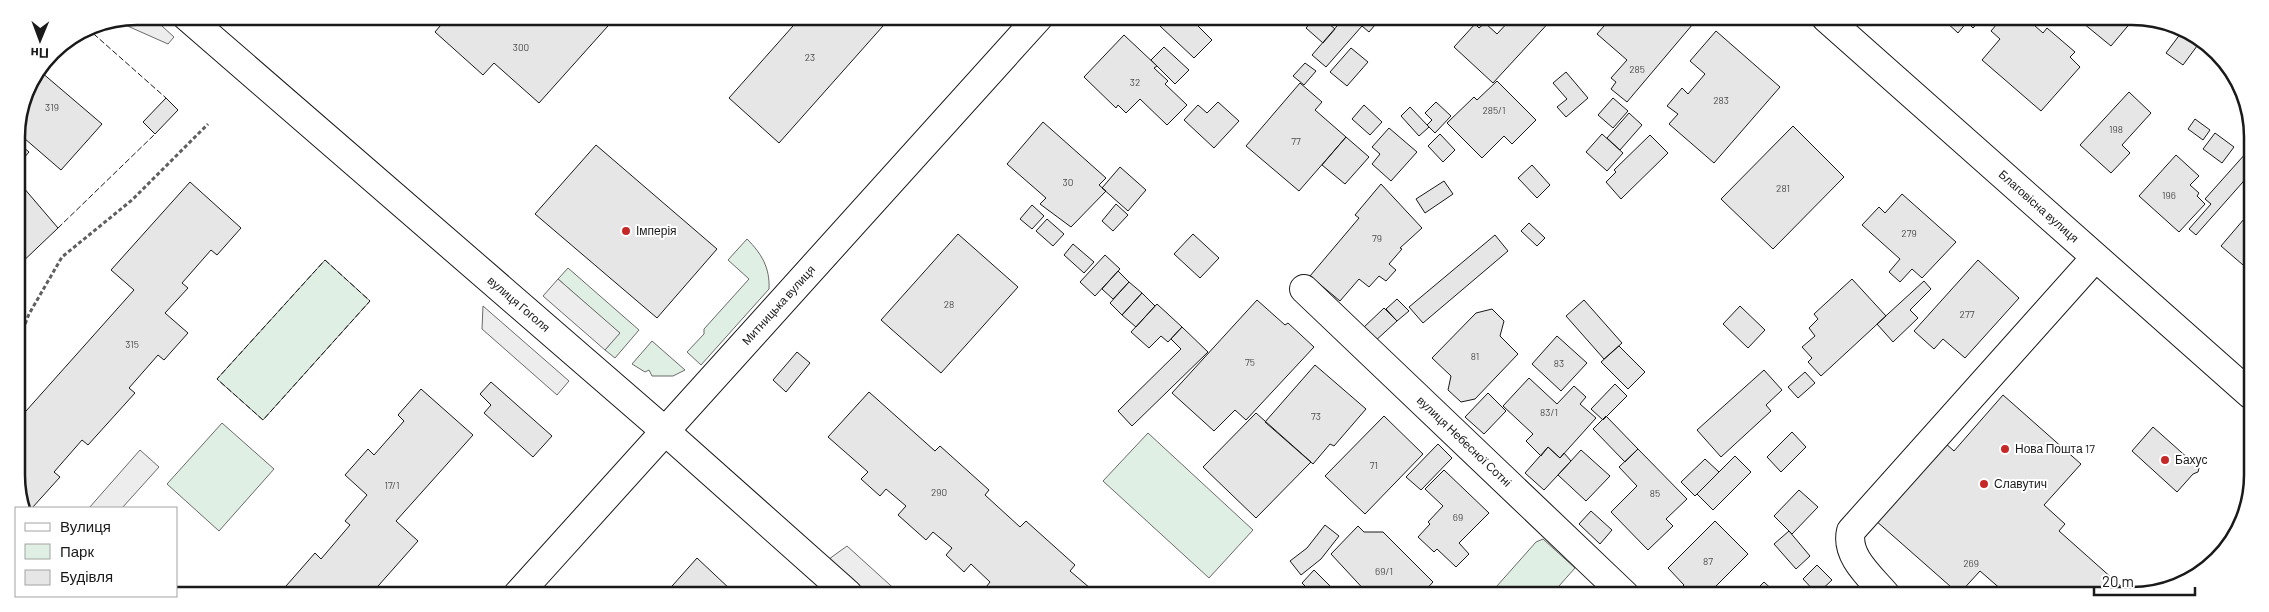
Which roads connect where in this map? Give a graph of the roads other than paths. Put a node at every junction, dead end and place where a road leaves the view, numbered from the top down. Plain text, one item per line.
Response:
1 (196, 25) edge
2 (1031, 25) edge
3 (1834, 25) edge
4 (2095, 258) junction
5 (1304, 289) dead end
6 (2244, 389) edge
7 (665, 431) junction
8 (524, 587) edge
9 (840, 587) edge
10 (1617, 587) edge
11 (1880, 587) edge

1 - 7 street, вулиця Гоголя
2 - 7 street, Митницька вулиця
3 - 4 street, Благовісна вулиця
4 - 6 street, Благовісна вулиця
4 - 11 street
5 - 10 street, вулиця Небесної Сотні
7 - 8 street, Митницька вулиця
7 - 9 street, вулиця Гоголя

